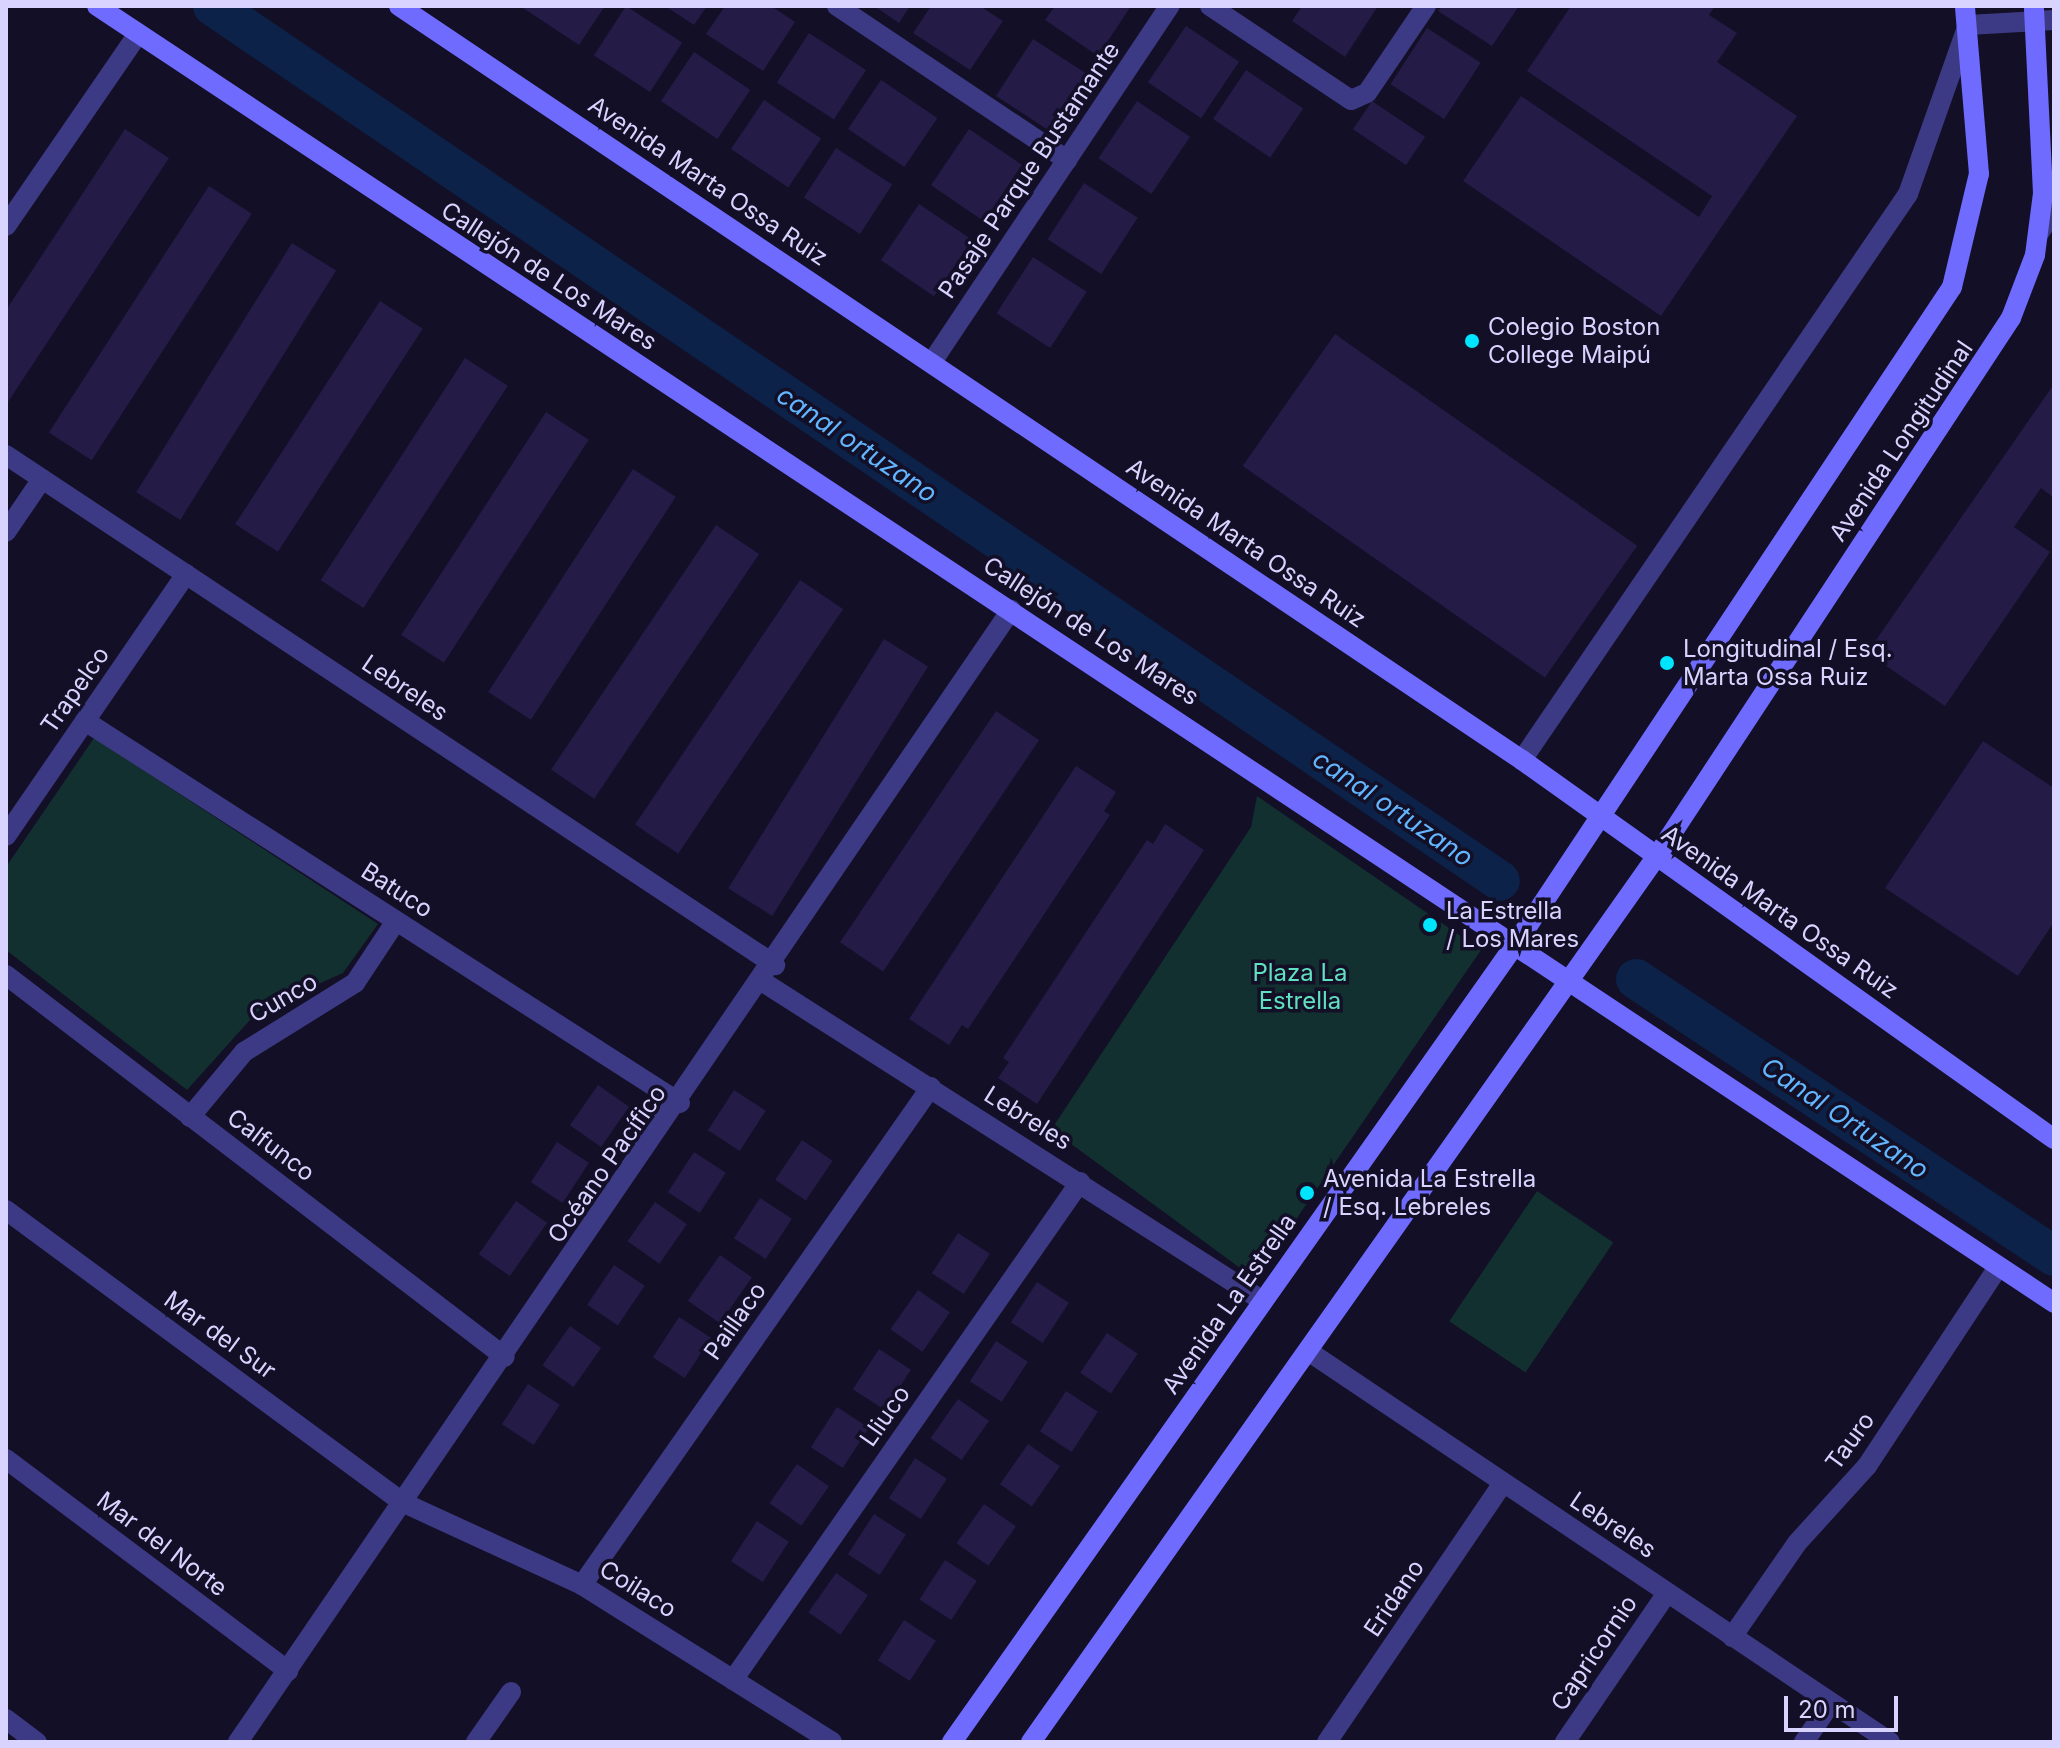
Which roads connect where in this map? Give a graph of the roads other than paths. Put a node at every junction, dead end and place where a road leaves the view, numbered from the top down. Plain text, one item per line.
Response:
1 (97, 6) edge
2 (399, 6) edge
3 (837, 6) edge
4 (1169, 6) edge
5 (1210, 6) edge
6 (1426, 6) edge
7 (2041, 14) edge
8 (1966, 15) edge
9 (138, 34) junction
10 (1067, 160) junction
11 (2054, 211) edge
12 (6, 226) edge
13 (2039, 233) junction
14 (932, 362) junction
15 (6, 455) edge
16 (42, 479) junction
17 (6, 532) edge
18 (186, 574) junction
19 (1011, 610) junction
20 (85, 721) junction
21 (1522, 760) junction
22 (1601, 817) junction
23 (6, 836) edge
24 (1657, 856) junction
25 (396, 921) junction
26 (1517, 942) junction
27 (769, 973) junction
28 (6, 975) edge
29 (1571, 979) junction
30 (931, 1087) junction
31 (680, 1103) junction
32 (190, 1117) junction
33 (2054, 1139) edge
34 (1080, 1182) junction
35 (6, 1210) edge
36 (1998, 1267) junction
37 (1263, 1301) junction
38 (2054, 1303) edge
39 (1308, 1351) junction
40 (505, 1357) junction
41 (6, 1459) edge
42 (1503, 1483) junction
43 (404, 1503) junction
44 (582, 1585) junction
45 (1667, 1593) junction
46 (1732, 1637) junction
47 (288, 1671) junction
48 (733, 1680) junction
49 (511, 1692) dead end
50 (1831, 1703) junction
51 (6, 1719) edge
52 (37, 1742) edge
53 (238, 1742) edge
54 (476, 1742) edge
55 (832, 1742) edge
56 (952, 1742) edge
57 (1031, 1742) edge
58 (1327, 1742) edge
59 (1565, 1742) edge
60 (1804, 1742) edge
61 (1890, 1742) edge

1 - 9 street, Callejón de Los Mares
2 - 14 street, Avenida Marta Ossa Ruiz
3 - 10 street
4 - 10 street, Pasaje Parque Bustamante
5 - 6 street
7 - 8 street
7 - 13 street, Avenida Longitudinal
8 - 21 street
8 - 22 street, Avenida Longitudinal
9 - 12 street
9 - 19 street, Callejón de Los Mares
10 - 14 street, Pasaje Parque Bustamante
11 - 13 street
13 - 24 street, Avenida Longitudinal
14 - 21 street, Avenida Marta Ossa Ruiz
15 - 16 street, Lebreles
16 - 17 street
16 - 18 street, Lebreles
18 - 20 street, Trapelco
18 - 27 street, Lebreles
19 - 26 street, Callejón de Los Mares
19 - 27 street, Océano Pacífico
20 - 23 street, Trapelco
20 - 25 street, Batuco
21 - 22 street, Avenida Marta Ossa Ruiz
22 - 24 street, Avenida Marta Ossa Ruiz
22 - 26 street, Avenida La Estrella
24 - 29 street
24 - 33 street, Avenida Marta Ossa Ruiz
25 - 31 street, Batuco
25 - 32 street, Cunco
26 - 29 street, Callejón de Los Mares
26 - 37 street, Avenida La Estrella
27 - 30 street, Lebreles
27 - 31 street, Océano Pacífico
28 - 32 street, Calfunco
29 - 36 street, Callejón de Los Mares
29 - 39 street
30 - 34 street, Lebreles
30 - 44 street, Paillaco
31 - 40 street, Océano Pacífico
32 - 40 street, Calfunco
34 - 37 street, Lebreles
34 - 48 street, Lliuco
35 - 43 street, Mar del Sur
36 - 38 street, Callejón de Los Mares
36 - 46 street, Tauro
37 - 56 street, Avenida La Estrella
39 - 42 street, Lebreles
39 - 57 street
40 - 43 street, Océano Pacífico
41 - 47 street, Mar del Norte
42 - 45 street, Lebreles
42 - 58 street, Eridano
43 - 44 street, Coilaco
43 - 47 street, Océano Pacífico
44 - 48 street, Coilaco
45 - 46 street, Lebreles
45 - 59 street, Capricornio
46 - 50 street, Lebreles
47 - 53 street, Océano Pacífico
48 - 55 street, Coilaco
49 - 54 street
50 - 60 street
50 - 61 street, Lebreles
51 - 52 street

